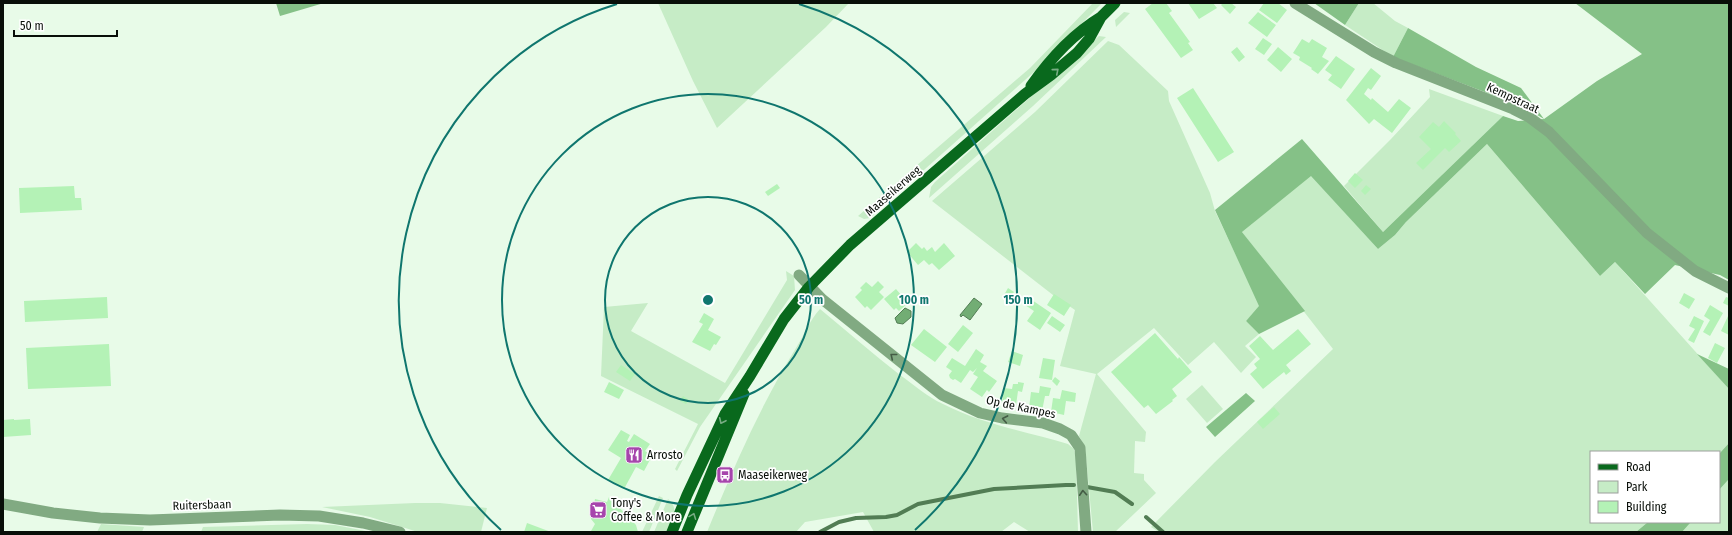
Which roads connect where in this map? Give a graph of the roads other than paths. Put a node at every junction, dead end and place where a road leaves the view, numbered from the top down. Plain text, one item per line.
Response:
1 (1115, 3) edge
2 (1295, 3) edge
3 (799, 275) dead end
4 (809, 287) junction
5 (1729, 288) edge
6 (750, 376) junction
7 (3, 504) edge
8 (400, 532) edge
9 (672, 532) edge
10 (687, 532) edge
11 (1086, 532) edge

1 - 4 main road, Maaseikerweg
2 - 5 street, Kempstraat
3 - 4 street, Op de Kampes
4 - 6 main road, Maaseikerweg
11 -> 4 street, Op de Kampes
6 -> 9 main road, Maaseikerweg
10 -> 6 main road, Maaseikerweg
7 - 8 street, Ruitersbaan

